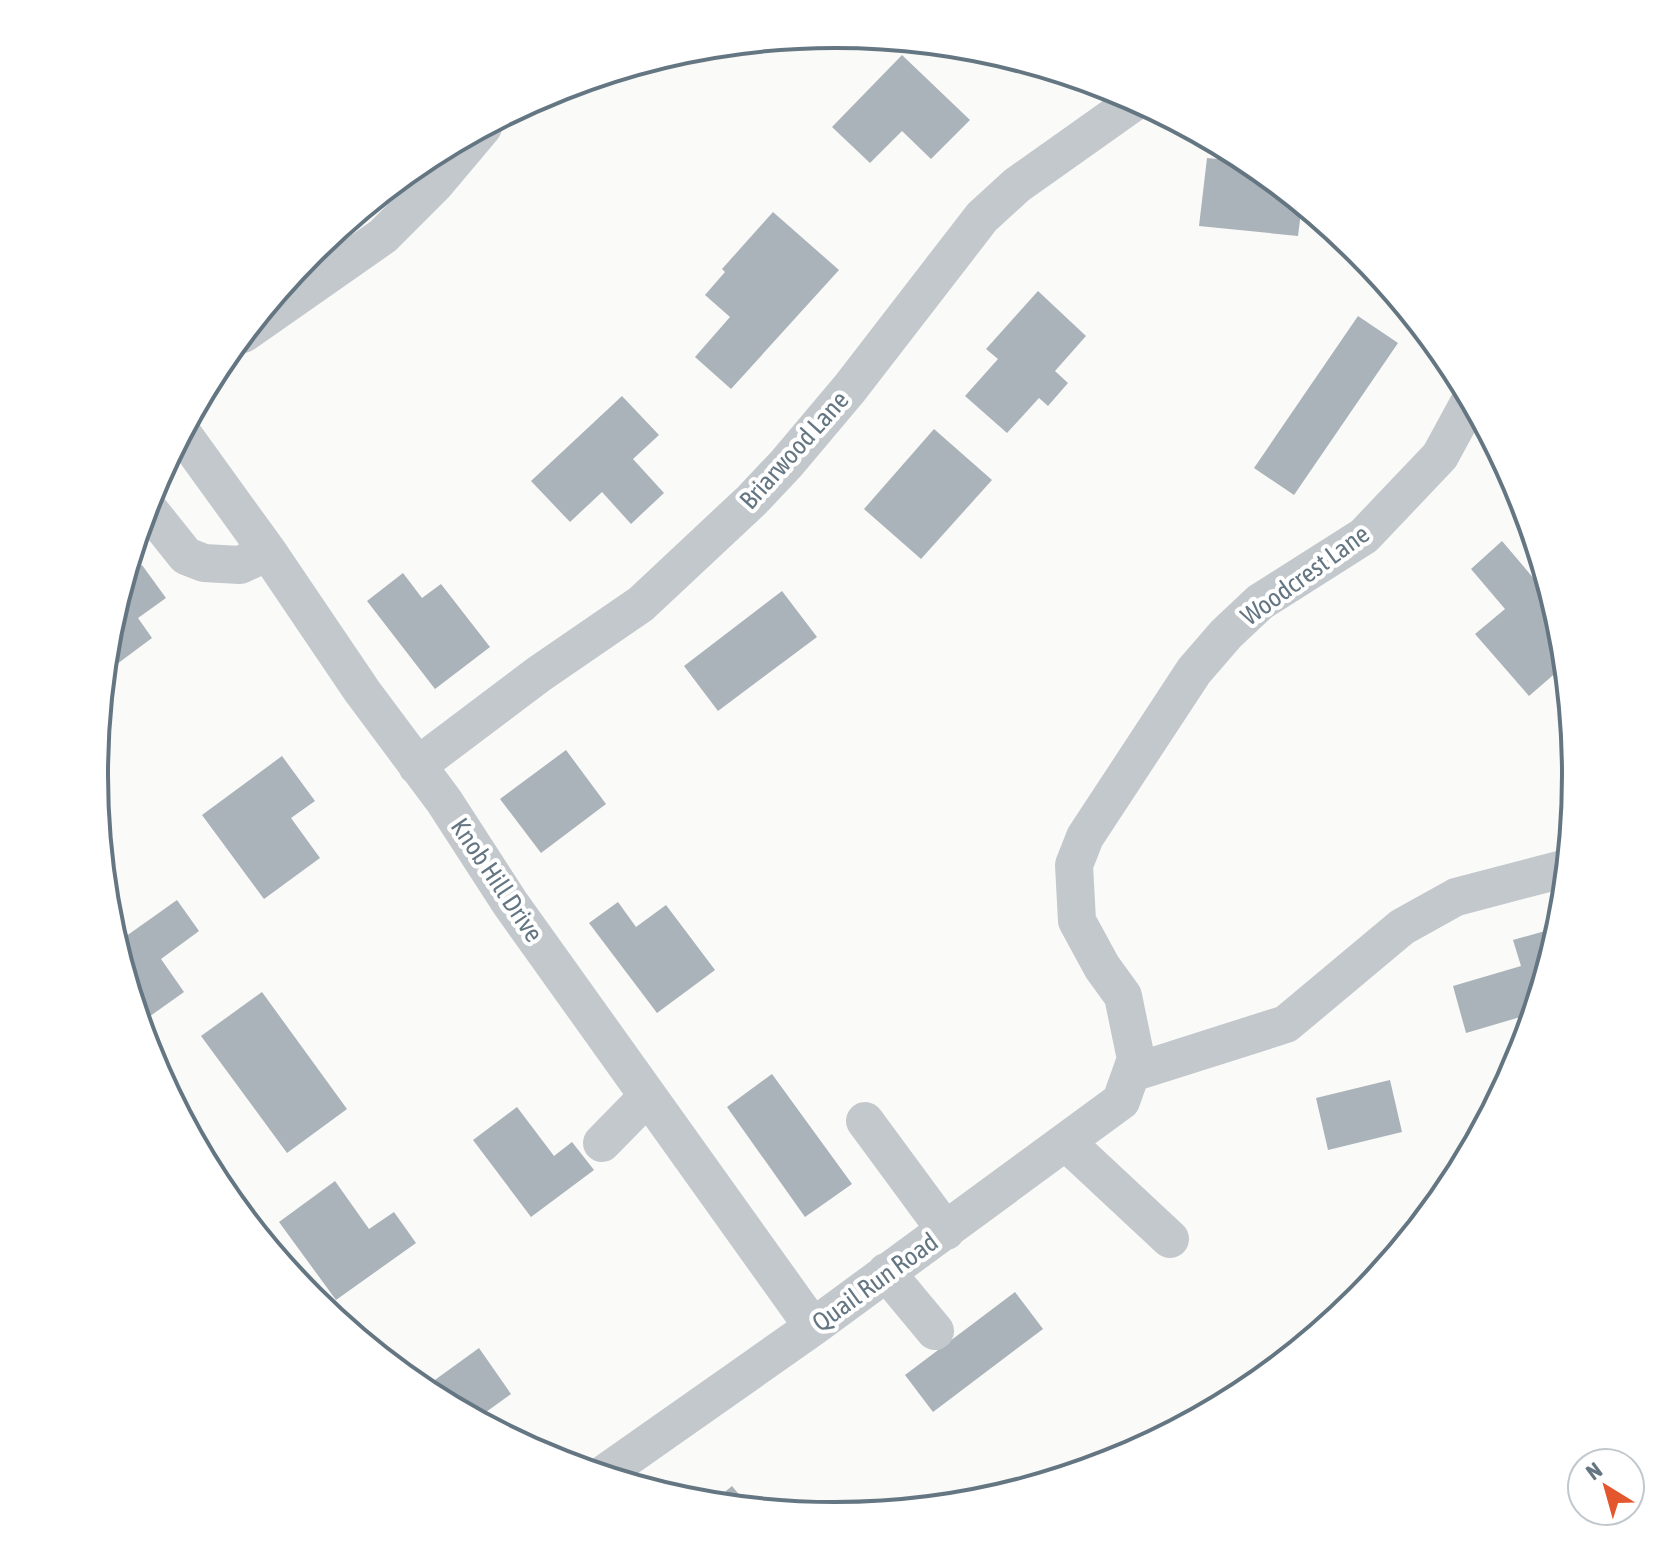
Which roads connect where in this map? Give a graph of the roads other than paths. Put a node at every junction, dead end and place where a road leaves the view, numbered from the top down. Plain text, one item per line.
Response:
1 (1125, 108) edge
2 (464, 150) edge
3 (276, 311) edge
4 (1464, 411) edge
5 (189, 443) edge
6 (154, 520) edge
7 (268, 552) junction
8 (417, 766) junction
9 (1556, 871) edge
10 (1132, 1073) junction
11 (648, 1096) junction
12 (865, 1121) dead end
13 (1066, 1142) junction
14 (602, 1143) dead end
15 (946, 1231) junction
16 (1170, 1239) dead end
17 (886, 1272) junction
18 (813, 1327) junction
19 (935, 1331) dead end
20 (613, 1468) edge

1 - 8 street, Briarwood Lane
2 - 3 street
4 - 10 street, Woodcrest Lane
5 - 7 street, Knob Hill Drive
6 - 7 street
7 - 8 street, Knob Hill Drive
8 - 11 street, Knob Hill Drive
9 - 10 street
10 - 13 street, Quail Run Road
11 - 14 street
11 - 18 street, Knob Hill Drive
12 - 15 street
13 - 15 street, Quail Run Road
13 - 16 street
15 - 17 street, Quail Run Road
17 - 18 street, Quail Run Road
17 - 19 street
18 - 20 street, Quail Run Road

